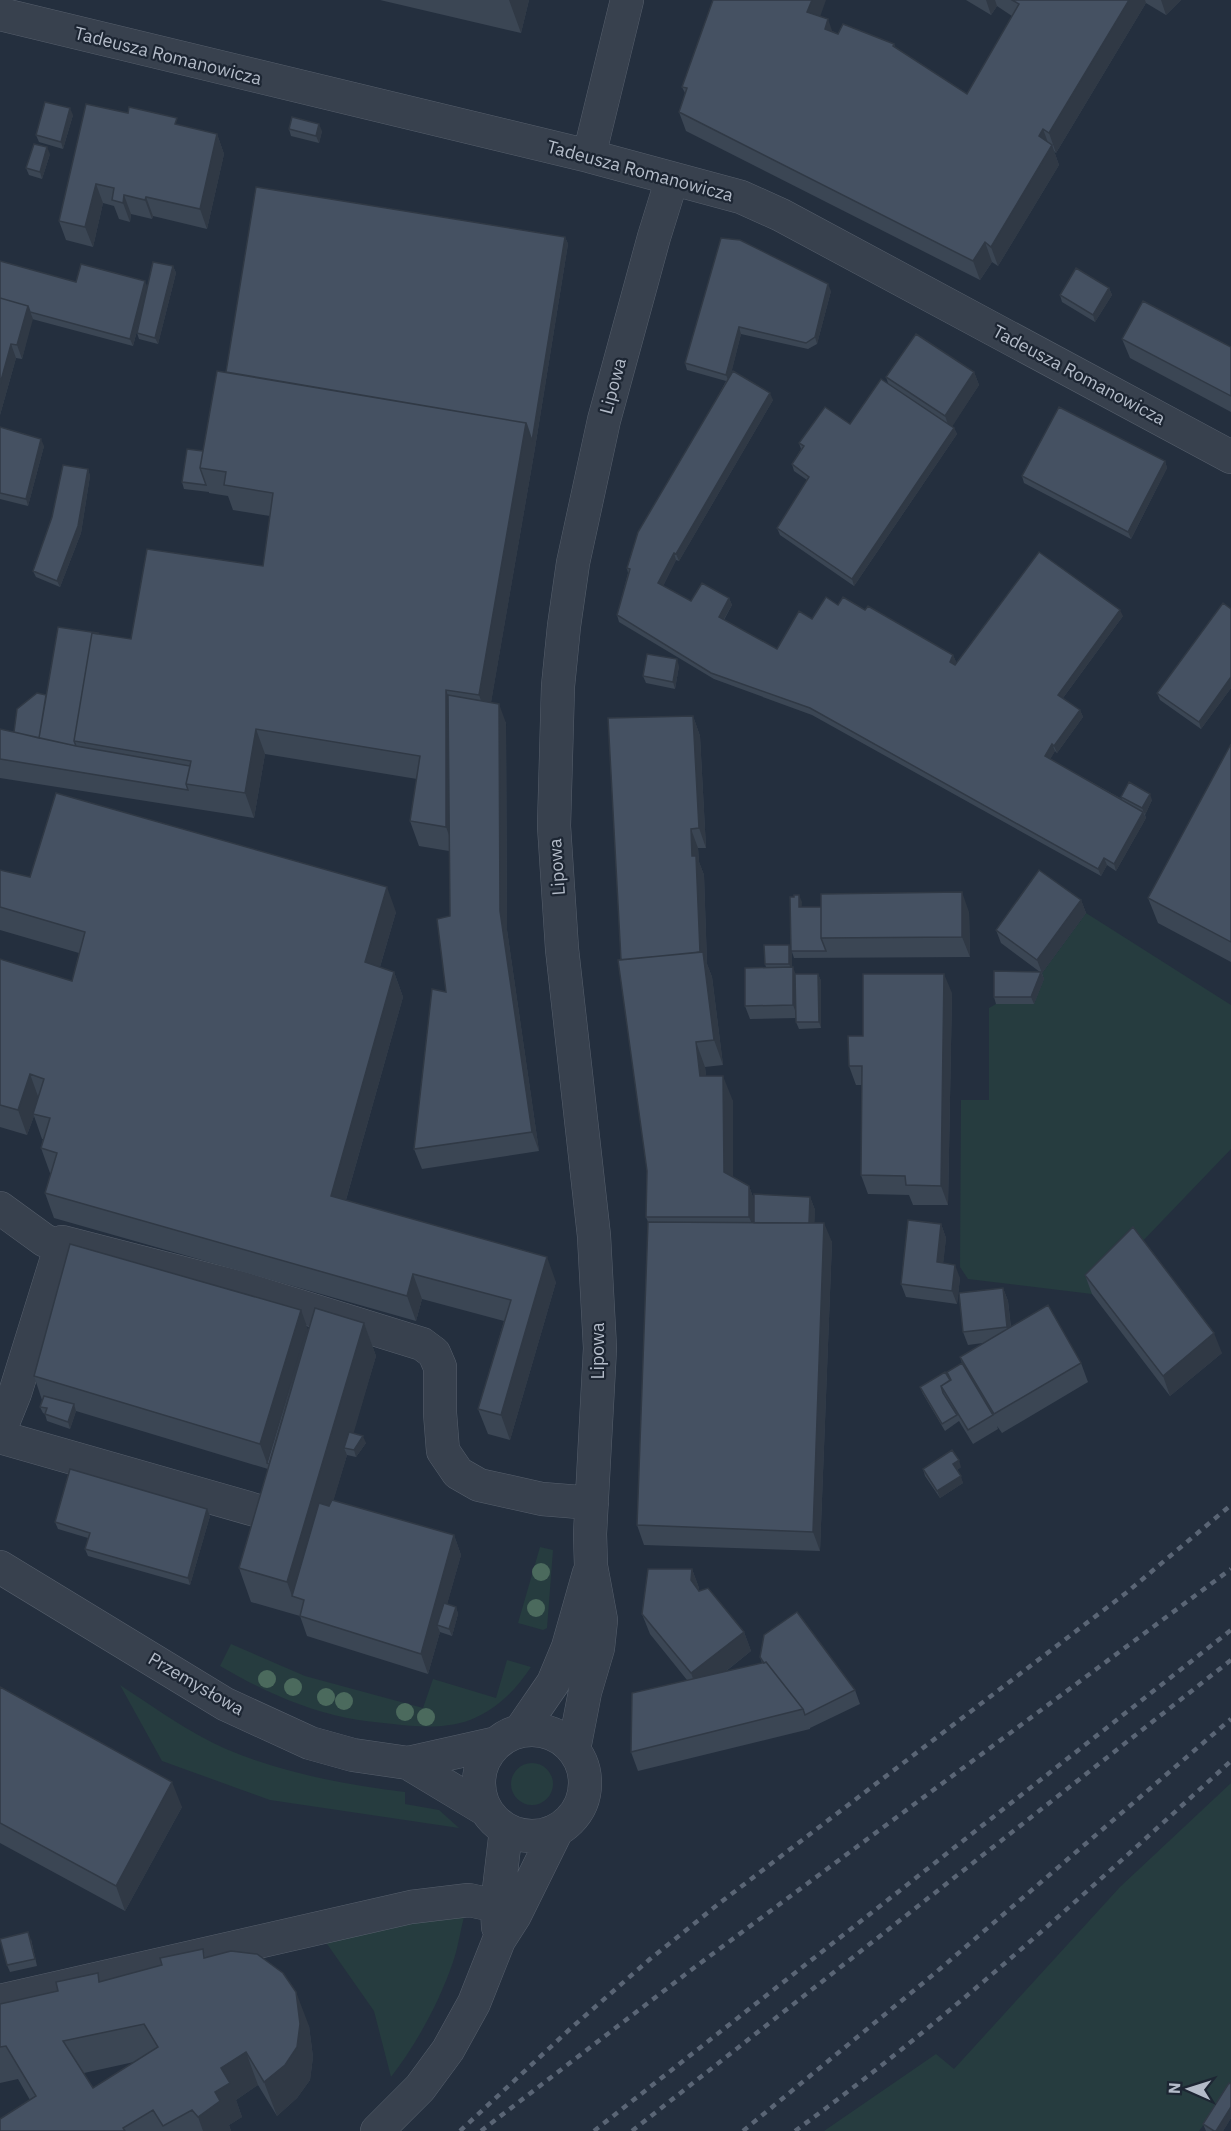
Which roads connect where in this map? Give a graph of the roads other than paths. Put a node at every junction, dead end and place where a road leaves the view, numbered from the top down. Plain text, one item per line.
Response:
1 (627, 0) edge
2 (0, 14) edge
3 (589, 156) junction
4 (672, 179) junction
5 (1231, 457) edge
6 (0, 1208) edge
7 (60, 1248) junction
8 (0, 1430) edge
9 (0, 1437) edge
10 (592, 1503) junction
11 (255, 1510) edge
12 (591, 1566) junction
13 (0, 1567) edge
14 (508, 1737) junction
15 (574, 1749) junction
16 (408, 1763) junction
17 (496, 1820) junction
18 (556, 1832) junction
19 (497, 1906) junction
20 (499, 1940) junction
21 (0, 2001) edge
22 (377, 2131) edge

1 - 3 street
2 - 3 street, Tadeusza Romanowicza
3 - 4 street, Tadeusza Romanowicza
4 - 5 street, Tadeusza Romanowicza
4 - 10 street, Lipowa
6 - 7 street
7 - 8 street
7 - 10 street
9 - 11 street
10 - 12 street, Lipowa
12 - 14 street, Lipowa
12 - 15 street, Lipowa
13 - 16 street, Przemysłowa
14 - 15 street
14 - 16 street, Przemysłowa
14 - 17 street
15 - 18 street
16 - 17 street, Przemysłowa
17 - 18 street
17 - 19 street
18 - 20 street
19 - 20 street
19 - 21 street
20 - 22 street

